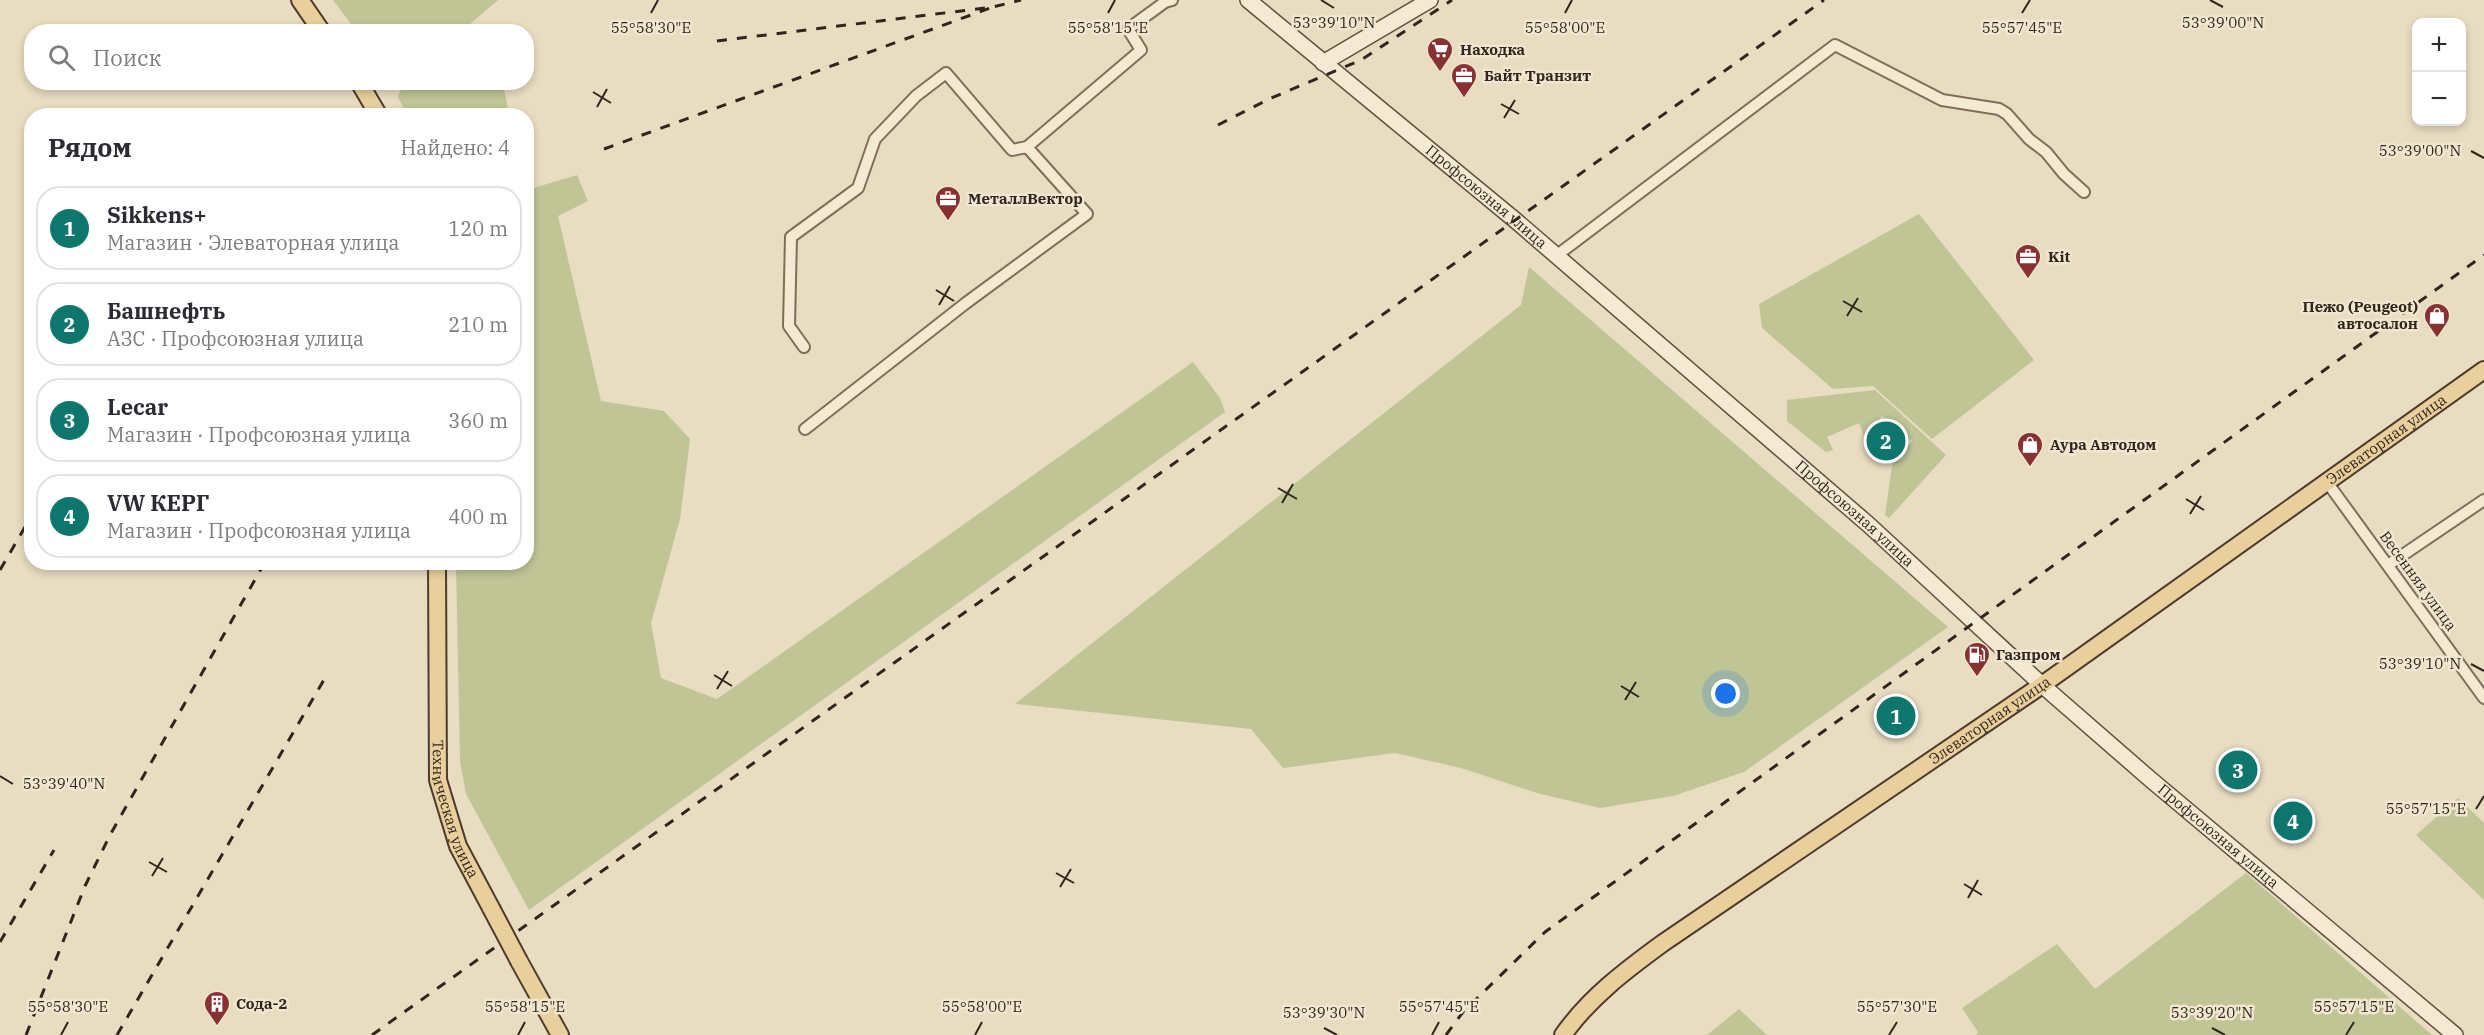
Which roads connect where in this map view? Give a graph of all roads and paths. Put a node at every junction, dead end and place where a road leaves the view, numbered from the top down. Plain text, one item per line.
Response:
1 (300, 0) edge
2 (1172, 0) edge
3 (1248, 0) edge
4 (1430, 0) edge
5 (316, 24) edge
6 (1323, 63) junction
7 (364, 90) edge
8 (374, 108) edge
9 (1027, 147) junction
10 (2084, 192) dead end
11 (1556, 256) junction
12 (804, 347) dead end
13 (2484, 370) edge
14 (806, 429) dead end
15 (2327, 482) junction
16 (2484, 500) edge
17 (2388, 565) junction
18 (437, 570) edge
19 (2042, 685) junction
20 (2484, 698) edge
21 (560, 1035) edge
22 (1563, 1035) edge
23 (2454, 1035) edge

1 - 5 main road
2 - 9 street
3 - 6 main road, Профсоюзная улица
4 - 6 main road
6 - 11 main road, Профсоюзная улица
7 - 8 main road
9 - 12 street
9 - 14 street
10 - 11 street
11 - 19 main road, Профсоюзная улица
13 - 15 main road, Элеваторная улица
15 - 17 street, Весенняя улица
15 - 19 main road, Элеваторная улица
16 - 17 street
17 - 20 street, Весенняя улица
18 - 21 main road, Техническая улица, bridge
19 - 22 main road, Элеваторная улица
19 - 23 main road, Профсоюзная улица

